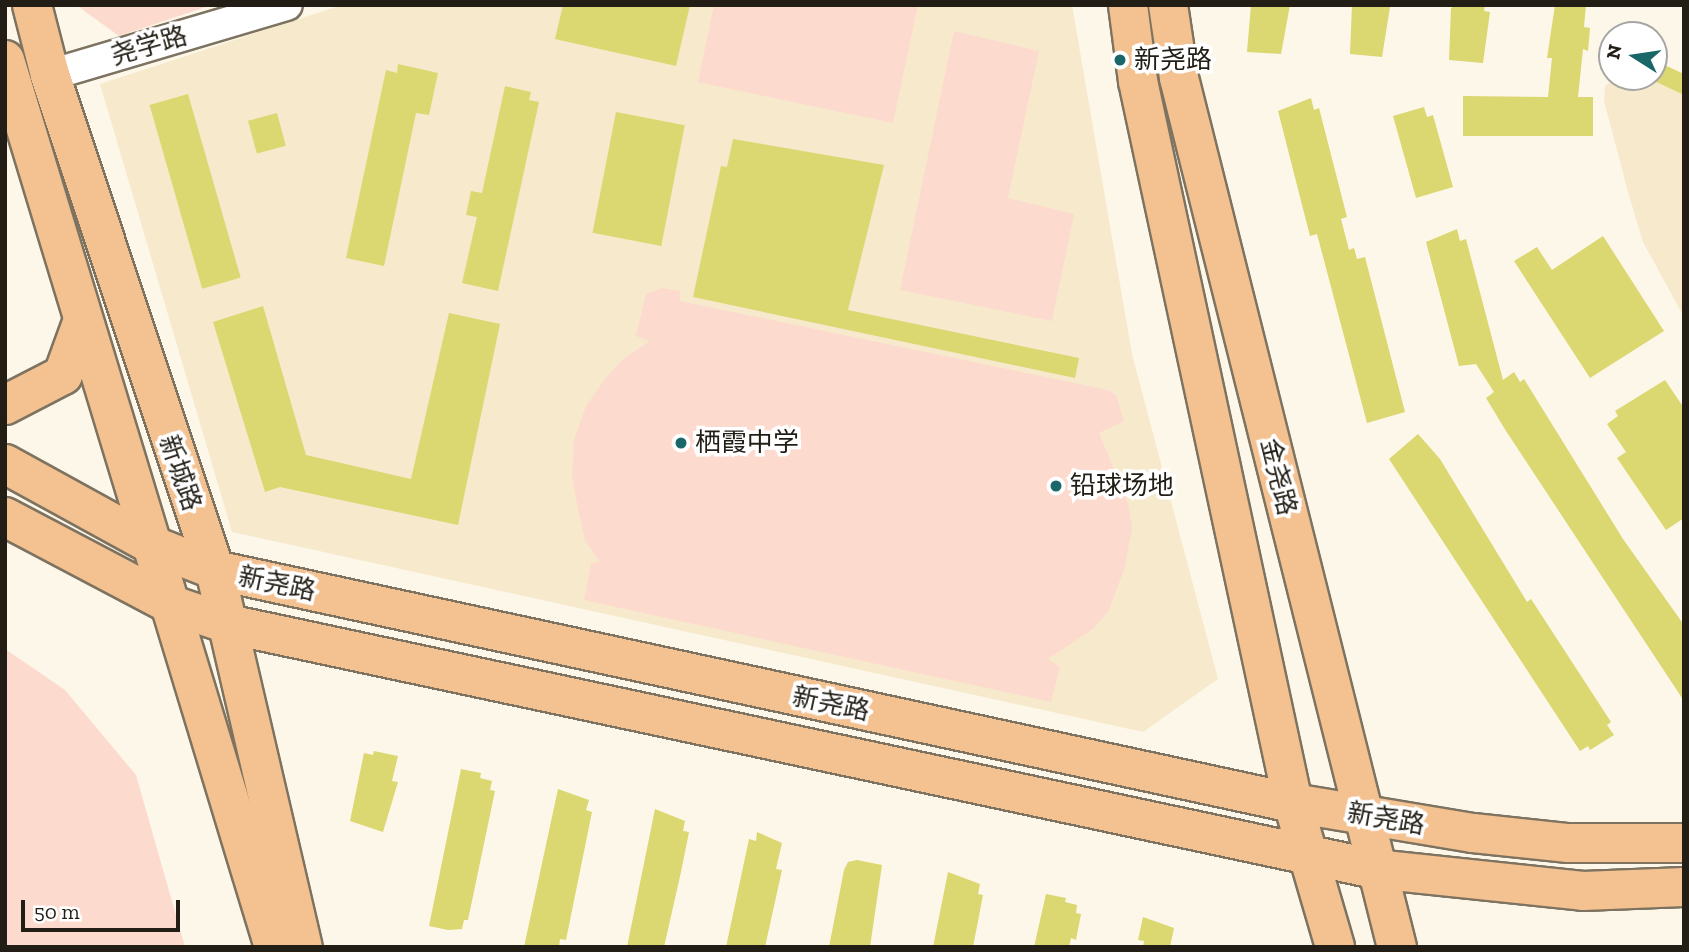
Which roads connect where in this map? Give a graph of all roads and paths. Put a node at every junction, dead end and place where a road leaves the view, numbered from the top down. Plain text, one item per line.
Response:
1 (32, 5) edge
2 (287, 5) edge
3 (1128, 5) edge
4 (1168, 5) edge
5 (5, 60) edge
6 (50, 75) junction
7 (83, 320) junction
8 (5, 405) edge
9 (5, 464) edge
10 (5, 517) edge
11 (153, 546) junction
12 (215, 570) junction
13 (172, 605) junction
14 (228, 624) junction
15 (1293, 803) junction
16 (1363, 815) junction
17 (1684, 843) edge
18 (1308, 854) junction
19 (1375, 869) junction
20 (1684, 887) edge
21 (274, 947) edge
22 (303, 947) edge
23 (1335, 947) edge
24 (1396, 947) edge

1 - 6 main road, 新城路
2 - 6 street, 尧学路
3 - 15 main road, 金尧路
4 - 16 main road, 金尧路
5 - 7 main road, 新城路
6 - 12 main road, 新城路
7 - 8 main road
7 - 11 main road, 新城路
9 - 11 main road, 新尧路
10 - 13 main road, 新尧路
11 - 12 main road, 新尧路
11 - 13 main road, 新城路
12 - 14 main road, 新城路
12 - 15 main road, 新尧路
13 - 14 main road, 新尧路
13 - 21 main road, 新城路
14 - 18 main road, 新尧路
14 - 22 main road, 新城路
15 - 16 main road, 新尧路
15 - 18 main road, 金尧路
16 - 17 main road, 新尧路
16 - 19 main road, 金尧路
18 - 19 main road, 新尧路
18 - 23 main road, 金尧路
19 - 20 main road, 新尧路
19 - 24 main road, 金尧路

